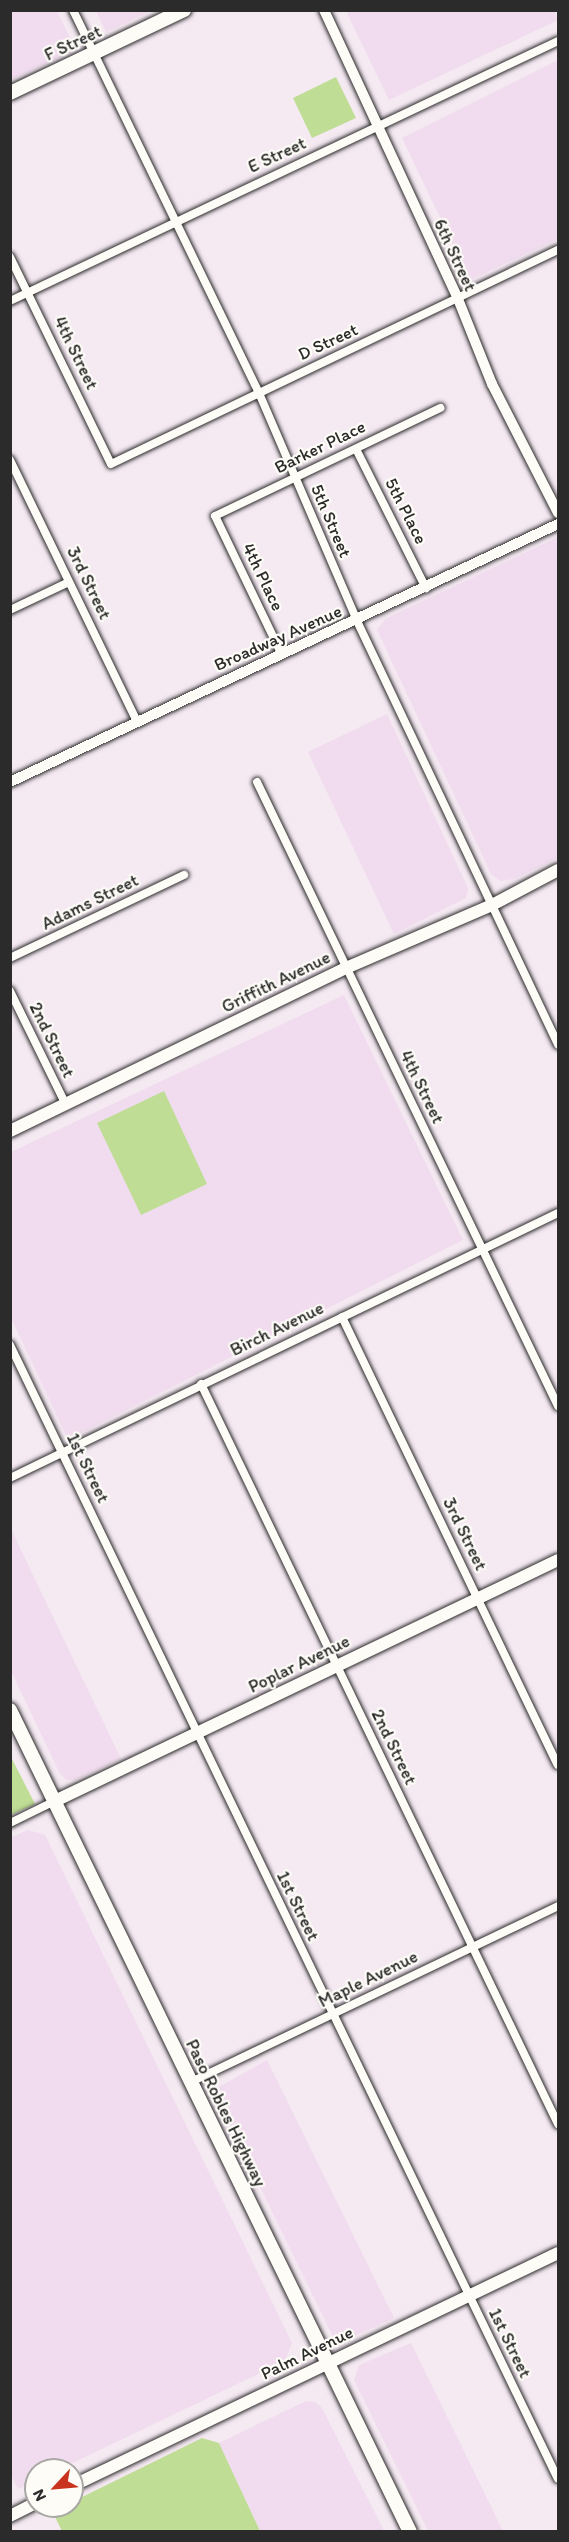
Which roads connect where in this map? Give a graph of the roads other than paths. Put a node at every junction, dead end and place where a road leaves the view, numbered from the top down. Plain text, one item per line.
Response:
1 (74, 10) edge
2 (184, 10) edge
3 (324, 10) edge
4 (558, 41) edge
5 (94, 54) junction
6 (10, 93) edge
7 (377, 127) junction
8 (176, 221) junction
9 (558, 250) edge
10 (10, 257) edge
11 (28, 292) junction
12 (458, 299) junction
13 (10, 301) edge
14 (259, 393) junction
15 (440, 408) dead end
16 (356, 449) junction
17 (10, 460) edge
18 (111, 464) joint
19 (295, 478) junction
20 (558, 513) edge
21 (215, 516) joint
22 (558, 524) edge
23 (69, 582) junction
24 (426, 588) junction
25 (10, 610) edge
26 (357, 621) junction
27 (281, 653) junction
28 (137, 722) junction
29 (10, 782) edge
30 (256, 782) dead end
31 (558, 870) edge
32 (184, 875) dead end
33 (492, 905) junction
34 (10, 958) edge
35 (346, 968) junction
36 (10, 992) edge
37 (558, 1045) edge
38 (64, 1103) junction
39 (10, 1131) edge
40 (558, 1213) edge
41 (483, 1249) junction
42 (342, 1317) junction
43 (10, 1345) edge
44 (201, 1384) junction
45 (558, 1406) edge
46 (63, 1454) junction
47 (10, 1478) edge
48 (558, 1560) edge
49 (478, 1598) junction
50 (337, 1666) junction
51 (10, 1710) edge
52 (197, 1733) junction
53 (558, 1765) edge
54 (55, 1801) junction
55 (10, 1823) edge
56 (558, 1906) edge
57 (473, 1947) junction
58 (332, 2014) junction
59 (191, 2082) junction
60 (558, 2124) edge
61 (558, 2253) edge
62 (468, 2296) junction
63 (327, 2363) junction
64 (558, 2479) edge
65 (84, 2480) edge
66 (24, 2509) edge
67 (10, 2516) edge
68 (410, 2532) edge

1 - 5 street, 5th Street
2 - 5 main road, F Street
3 - 7 street, 6th Street
4 - 7 street, E Street
5 - 6 main road, F Street
5 - 8 street, 5th Street
7 - 8 street, E Street
7 - 12 street, 6th Street
8 - 11 street, E Street
8 - 14 street, 5th Street
9 - 12 street, D Street
10 - 11 street, 4th Street
11 - 13 street, E Street
11 - 18 street, 4th Street
12 - 14 street, D Street
12 - 20 street, 6th Street
14 - 18 street, D Street
14 - 19 street, 5th Street
15 - 16 street, Barker Place
16 - 19 street, Barker Place
16 - 24 street, 5th Place
17 - 23 street, 3rd Street
19 - 21 street, Barker Place
19 - 26 street, 5th Street
21 - 27 street, 4th Place
22 - 24 street, Broadway Avenue
23 - 25 street
23 - 28 street, 3rd Street
24 - 26 street, Broadway Avenue
26 - 27 street, Broadway Avenue
26 - 33 street, 5th Street
27 - 28 street, Broadway Avenue
28 - 29 street, Broadway Avenue
30 - 35 street, 4th Street
31 - 33 main road, Griffith Avenue
32 - 34 street, Adams Street
33 - 35 main road, Griffith Avenue
33 - 37 street, 5th Street
35 - 38 main road, Griffith Avenue
35 - 41 street, 4th Street
36 - 38 street, 2nd Street
38 - 39 main road, Griffith Avenue
40 - 41 street, Birch Avenue
41 - 42 street, Birch Avenue
41 - 45 street, 4th Street
42 - 44 street, Birch Avenue
42 - 49 street, 3rd Street
43 - 46 street, 1st Street
44 - 46 street, Birch Avenue
44 - 50 street, 2nd Street
46 - 47 street, Birch Avenue
46 - 52 street, 1st Street
48 - 49 main road, Poplar Avenue
49 - 50 main road, Poplar Avenue
49 - 53 street, 3rd Street
50 - 52 main road, Poplar Avenue
50 - 57 street, 2nd Street
51 - 54 main road, Paso Robles Highway
52 - 54 main road, Poplar Avenue
52 - 58 street, 1st Street
54 - 55 street
54 - 59 main road, Paso Robles Highway
56 - 57 street, Maple Avenue
57 - 58 street, Maple Avenue
57 - 60 street, 2nd Street
58 - 59 street, Maple Avenue
58 - 62 street, 1st Street
59 - 63 main road, Paso Robles Highway
61 - 62 main road, Palm Avenue
62 - 63 main road, Palm Avenue
62 - 64 street, 1st Street
63 - 65 main road, Palm Avenue
63 - 68 main road, Paso Robles Highway
66 - 67 main road

